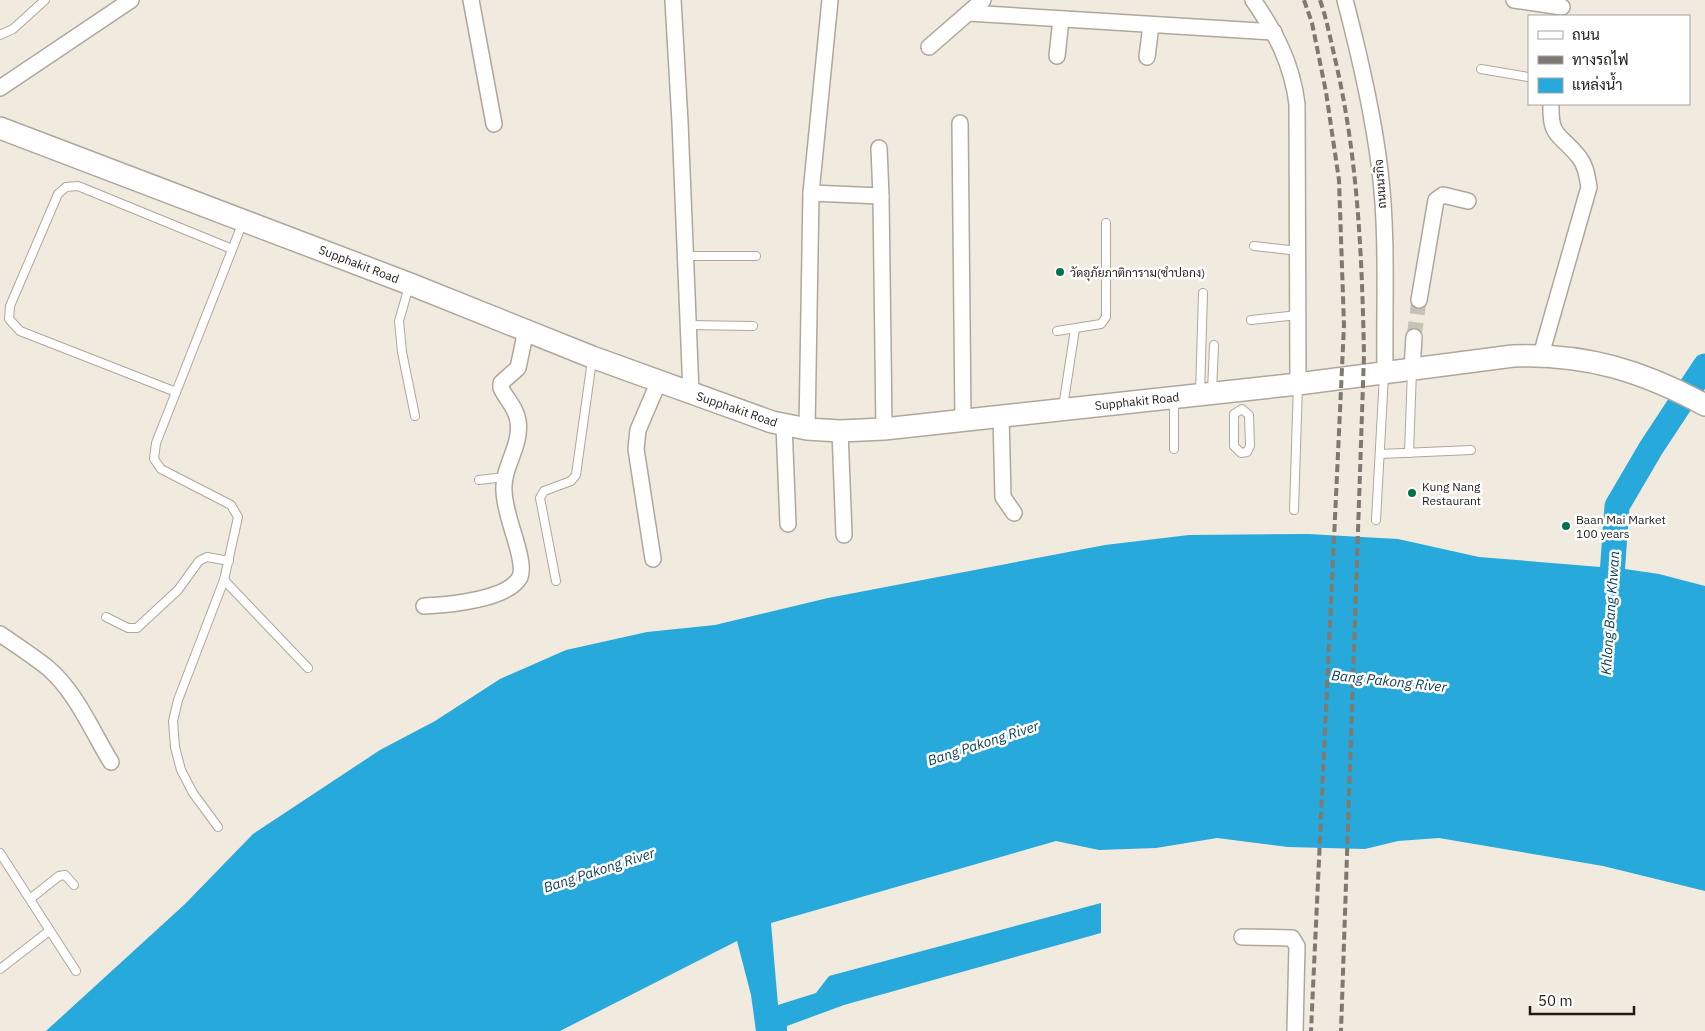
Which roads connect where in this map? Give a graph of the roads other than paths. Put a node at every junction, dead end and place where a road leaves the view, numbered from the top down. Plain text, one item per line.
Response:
1 (45, 0) edge
2 (131, 0) edge
3 (471, 0) edge
4 (673, 0) edge
5 (830, 0) edge
6 (983, 0) edge
7 (1253, 0) edge
8 (1345, 0) edge
9 (1514, 0) edge
10 (1562, 8) edge
11 (968, 13) junction
12 (1061, 19) junction
13 (1151, 24) junction
14 (1274, 32) junction
15 (0, 35) edge
16 (929, 47) dead end
17 (1057, 56) dead end
18 (1147, 57) dead end
19 (1481, 69) dead end
20 (1528, 77) edge
21 (0, 88) edge
22 (1551, 105) edge
23 (960, 123) dead end
24 (494, 124) dead end
25 (0, 128) edge
26 (880, 148) dead end
27 (811, 193) junction
28 (880, 196) junction
29 (1468, 201) dead end
30 (244, 220) junction
31 (1106, 223) dead end
32 (1254, 246) dead end
33 (232, 249) junction
34 (1298, 251) junction
35 (684, 256) junction
36 (756, 256) dead end
37 (410, 284) junction
38 (1204, 293) dead end
39 (1419, 300) tunnel mouth
40 (1298, 315) junction
41 (1251, 320) dead end
42 (688, 325) junction
43 (753, 326) dead end
44 (1075, 329) junction
45 (526, 330) junction
46 (1057, 331) dead end
47 (1414, 337) tunnel mouth
48 (1214, 344) dead end
49 (1541, 355) junction
50 (592, 357) junction
51 (1412, 370) junction
52 (1385, 373) junction
53 (659, 381) junction
54 (1298, 384) junction
55 (176, 392) junction
56 (691, 393) junction
57 (1065, 394) junction
58 (1206, 394) junction
59 (1174, 397) junction
60 (1243, 400) junction
61 (1705, 405) edge
62 (415, 416) dead end
63 (1002, 416) junction
64 (962, 420) junction
65 (784, 425) junction
66 (807, 429) junction
67 (884, 429) junction
68 (840, 431) junction
69 (1174, 449) dead end
70 (1471, 450) dead end
71 (1409, 453) junction
72 (1380, 454) junction
73 (505, 477) junction
74 (479, 480) dead end
75 (1294, 510) dead end
76 (1014, 513) dead end
77 (1376, 520) dead end
78 (788, 524) dead end
79 (844, 535) dead end
80 (652, 559) dead end
81 (229, 561) junction
82 (224, 580) junction
83 (556, 581) dead end
84 (424, 606) dead end
85 (106, 617) dead end
86 (0, 634) edge
87 (308, 668) dead end
88 (111, 762) dead end
89 (218, 827) dead end
90 (0, 853) edge
91 (74, 884) dead end
92 (30, 900) junction
93 (49, 930) junction
94 (1242, 937) dead end
95 (0, 969) edge
96 (76, 971) dead end
97 (1295, 1031) edge

1 - 15 lane
2 - 21 street
3 - 24 street
4 - 35 street
5 - 27 street
6 - 11 street
7 - 14 street
8 - 52 street, ถนนนรกิจ
9 - 10 street
11 - 12 street
11 - 16 street
12 - 13 street
12 - 17 street
13 - 14 street
13 - 18 street
14 - 34 street
19 - 20 lane
22 - 49 street
23 - 64 street
25 - 30 main road, Supphakit Road
26 - 28 street
27 - 28 street
27 - 66 street
28 - 67 street
29 - 39 street
30 - 33 lane
30 - 37 main road, Supphakit Road
31 - 44 lane
32 - 34 lane
33 - 55 lane
33 - 55 lane
34 - 40 street
35 - 36 lane
35 - 42 street
37 - 45 main road, Supphakit Road
37 - 62 lane
38 - 58 lane
40 - 41 lane
40 - 54 street
42 - 43 lane
42 - 56 street
44 - 46 lane
44 - 57 lane
45 - 50 main road, Supphakit Road
45 - 73 street
47 - 51 street
48 - 58 lane
49 - 51 main road, Supphakit Road
49 - 61 main road, Supphakit Road
50 - 53 main road, Supphakit Road
50 - 83 lane
51 - 52 main road, Supphakit Road
51 - 71 lane
52 - 54 main road, Supphakit Road
52 - 72 lane
53 - 56 main road, Supphakit Road
53 - 80 street
54 - 60 main road, Supphakit Road
54 - 75 lane
55 - 81 lane
56 - 65 main road, Supphakit Road
57 - 59 main road, Supphakit Road
57 - 63 main road, Supphakit Road
58 - 59 main road, Supphakit Road
58 - 60 main road, Supphakit Road
59 - 69 lane
60 - 60 lane
63 - 64 main road, Supphakit Road
63 - 76 street
64 - 67 main road, Supphakit Road
65 - 66 main road, Supphakit Road
65 - 78 street
66 - 68 main road, Supphakit Road
67 - 68 main road, Supphakit Road
68 - 79 street
70 - 71 lane
71 - 72 lane
72 - 77 lane
73 - 74 lane
73 - 84 street
81 - 82 lane
81 - 85 lane
82 - 87 lane
82 - 89 lane
86 - 88 street
90 - 92 lane
91 - 92 lane
92 - 93 lane
93 - 95 lane
93 - 96 lane
94 - 97 street

